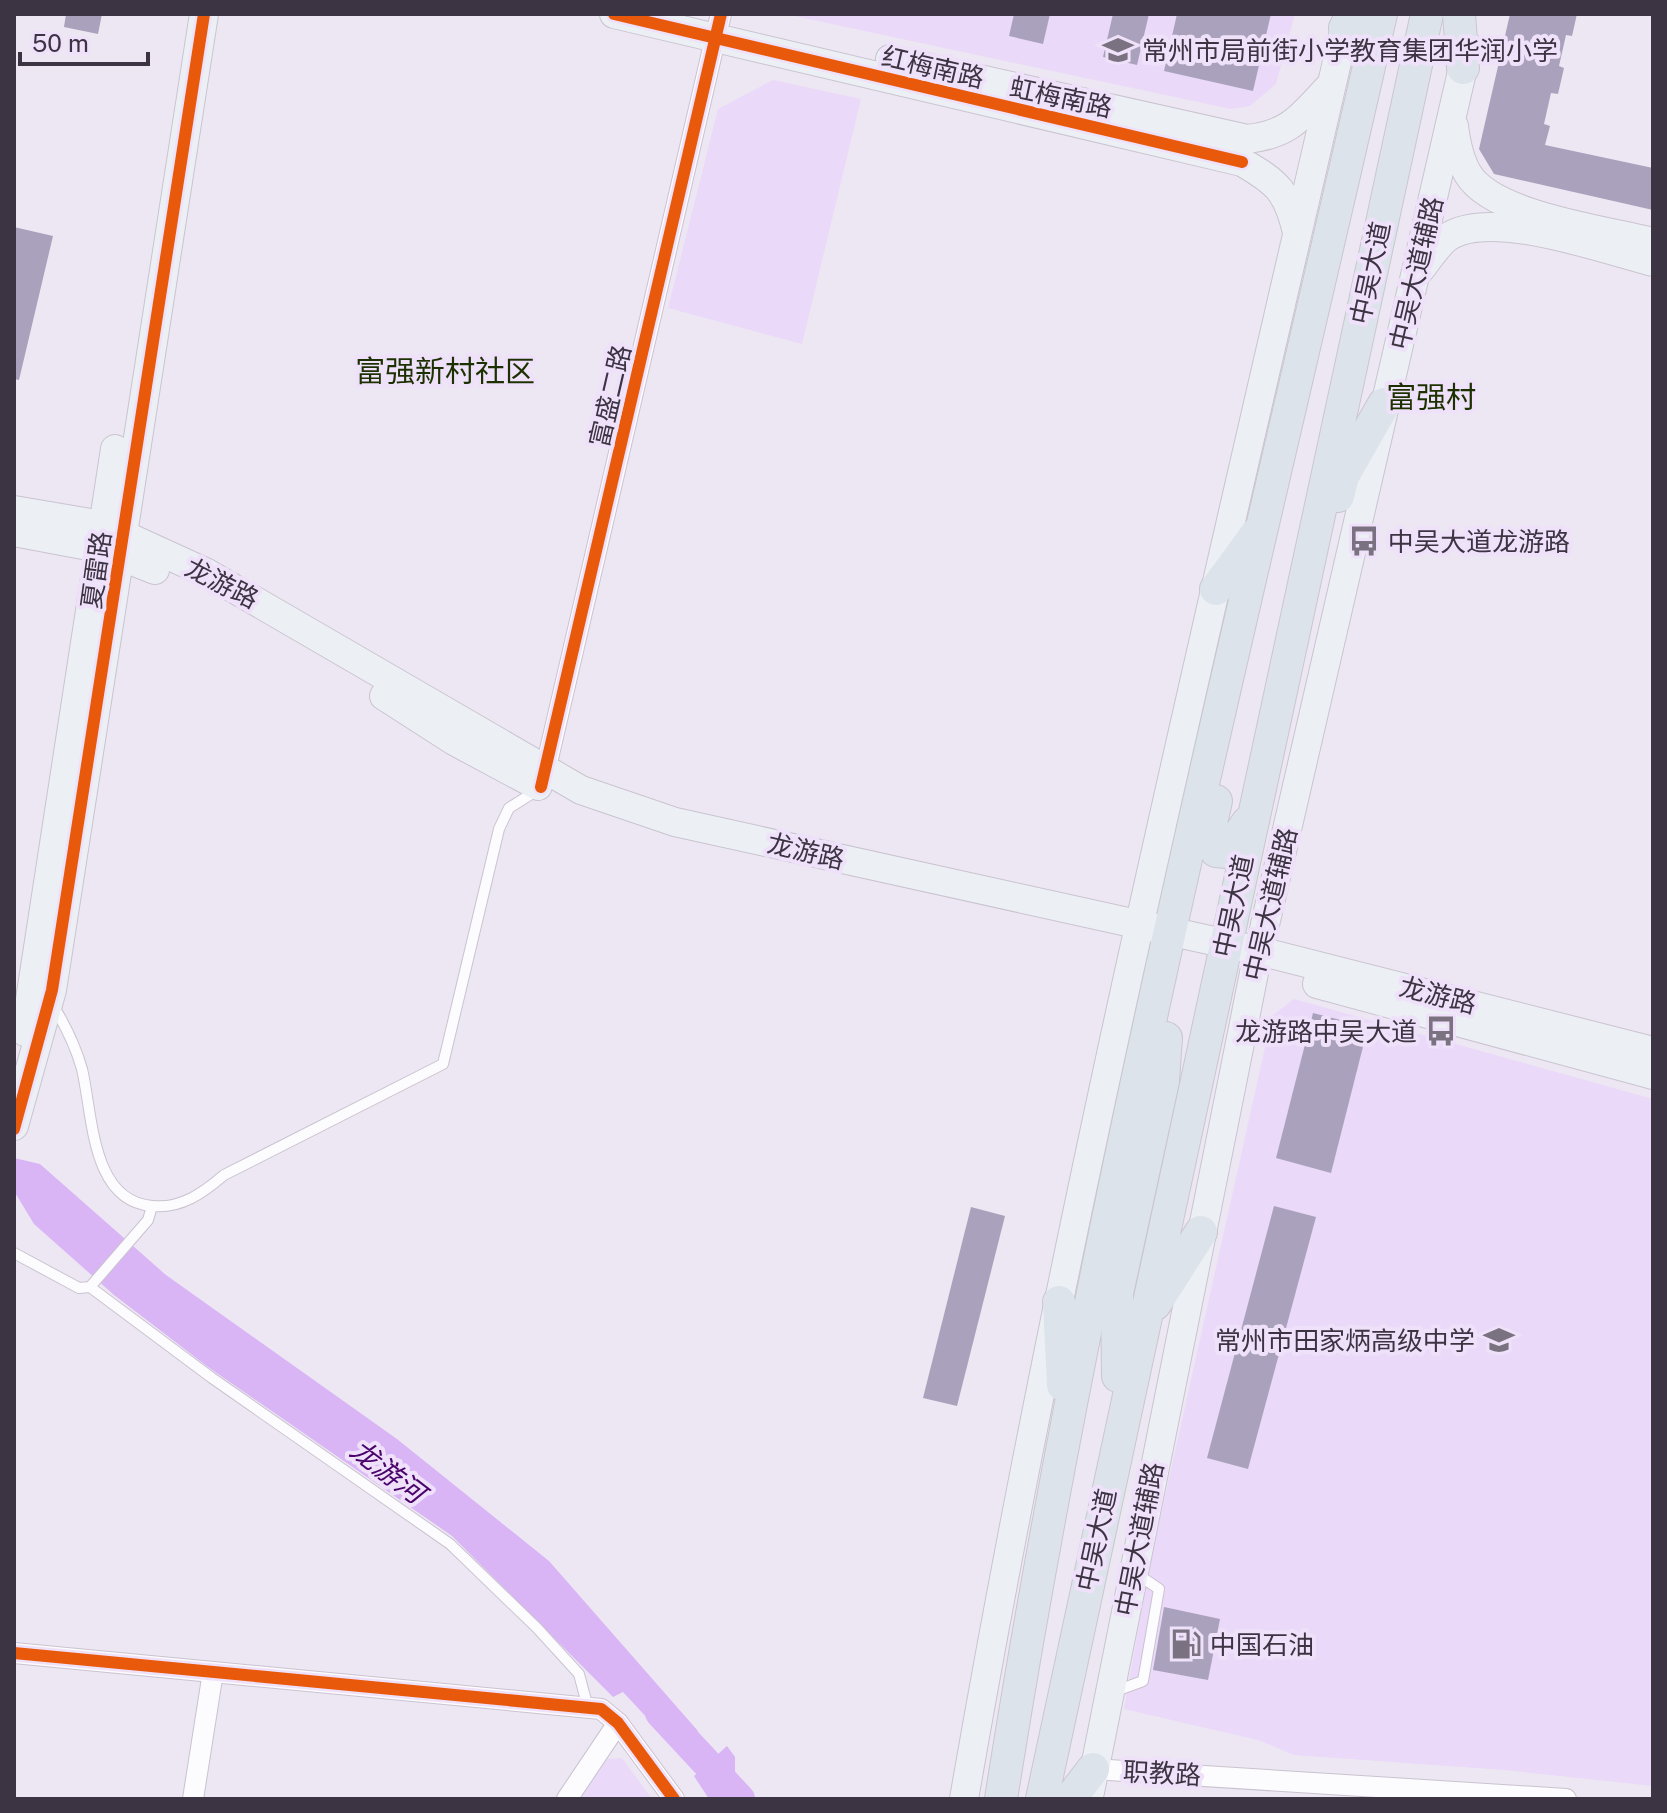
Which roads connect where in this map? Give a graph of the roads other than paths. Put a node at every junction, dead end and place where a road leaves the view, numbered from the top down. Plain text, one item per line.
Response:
1 (187, 14) edge
2 (204, 14) edge
3 (614, 14) edge
4 (688, 14) edge
5 (1381, 14) edge
6 (1404, 14) edge
7 (1427, 14) edge
8 (1459, 14) edge
9 (1475, 14) edge
10 (1349, 19) edge
11 (719, 24) edge
12 (1463, 68) junction
13 (1332, 84) junction
14 (1453, 113) junction
15 (1400, 136) junction
16 (1245, 150) junction
17 (1514, 218) junction
18 (1297, 234) junction
19 (1330, 236) junction
20 (1653, 242) edge
21 (1653, 262) edge
22 (1417, 273) junction
23 (1384, 404) junction
24 (1273, 488) junction
25 (14, 510) edge
26 (1265, 520) junction
27 (14, 532) edge
28 (1313, 540) junction
29 (112, 541) junction
30 (1216, 589) junction
31 (1302, 589) junction
32 (543, 778) junction
33 (1253, 815) junction
34 (1137, 935) junction
35 (1169, 941) junction
36 (1223, 952) junction
37 (1257, 959) junction
38 (49, 998) junction
39 (1653, 1051) edge
40 (1141, 1066) junction
41 (1653, 1075) edge
42 (14, 1127) edge
43 (152, 1206) junction
44 (1201, 1232) junction
45 (14, 1253) edge
46 (90, 1287) junction
47 (1059, 1302) junction
48 (1143, 1324) junction
49 (1066, 1428) junction
50 (1119, 1435) junction
51 (14, 1653) edge
52 (213, 1672) junction
53 (588, 1708) junction
54 (618, 1723) junction
55 (1055, 1737) junction
56 (1091, 1784) edge
57 (1001, 1797) edge
58 (193, 1799) edge
59 (567, 1799) edge
60 (674, 1799) edge
61 (964, 1799) edge
62 (1042, 1799) edge
63 (1070, 1799) edge
64 (1566, 1799) edge

1 - 29 main road, 夏雷路
2 - 29 main road, 夏雷路
3 - 11 main road, 红梅南路
4 - 11 main road
5 - 19 main road, 中吴大道
6 - 15 main road
7 - 15 main road, 中吴大道
8 - 12 main road
9 - 12 main road, 中吴大道辅路
10 - 13 main road
11 - 16 main road, 红梅南路
11 - 32 street, 富盛二路
12 - 14 main road, 中吴大道辅路
13 - 16 main road
13 - 18 main road
14 - 17 main road
14 - 22 main road, 中吴大道辅路
15 - 28 main road, 中吴大道
16 - 18 main road
17 - 20 main road
17 - 21 main road
17 - 22 main road
18 - 30 main road
19 - 24 main road, 中吴大道
19 - 28 main road
22 - 23 main road, 中吴大道辅路
23 - 31 main road
23 - 37 main road, 中吴大道辅路
24 - 26 main road, 中吴大道
24 - 33 main road
25 - 29 main road, 龙游路
26 - 30 main road
26 - 35 main road, 中吴大道
27 - 29 main road, 龙游路
28 - 31 main road, 中吴大道
29 - 32 main road, 龙游路
29 - 38 main road, 夏雷路
29 - 42 main road, 夏雷路
30 - 34 main road
31 - 33 main road, 中吴大道
32 - 34 main road, 龙游路
32 - 43 lane
33 - 36 main road, 中吴大道
34 - 35 main road, 龙游路
34 - 47 main road
35 - 36 main road, 龙游路
35 - 40 main road, 中吴大道
36 - 37 main road, 龙游路
36 - 48 main road, 中吴大道
37 - 39 main road, 龙游路
37 - 41 main road, 龙游路
37 - 44 main road, 中吴大道辅路
38 - 42 main road, 夏雷路
38 - 43 lane
40 - 49 main road, 中吴大道
40 - 50 main road
43 - 46 lane
44 - 48 main road
44 - 56 main road, 中吴大道辅路
45 - 46 lane
46 - 53 lane
47 - 49 main road
47 - 61 main road
48 - 50 main road, 中吴大道
49 - 55 main road
49 - 57 main road, 中吴大道
50 - 55 main road, 中吴大道
51 - 52 street
52 - 53 street
52 - 58 street
53 - 54 street
54 - 59 street
54 - 60 street
55 - 62 main road, 中吴大道
56 - 63 main road
56 - 64 street, 职教路

